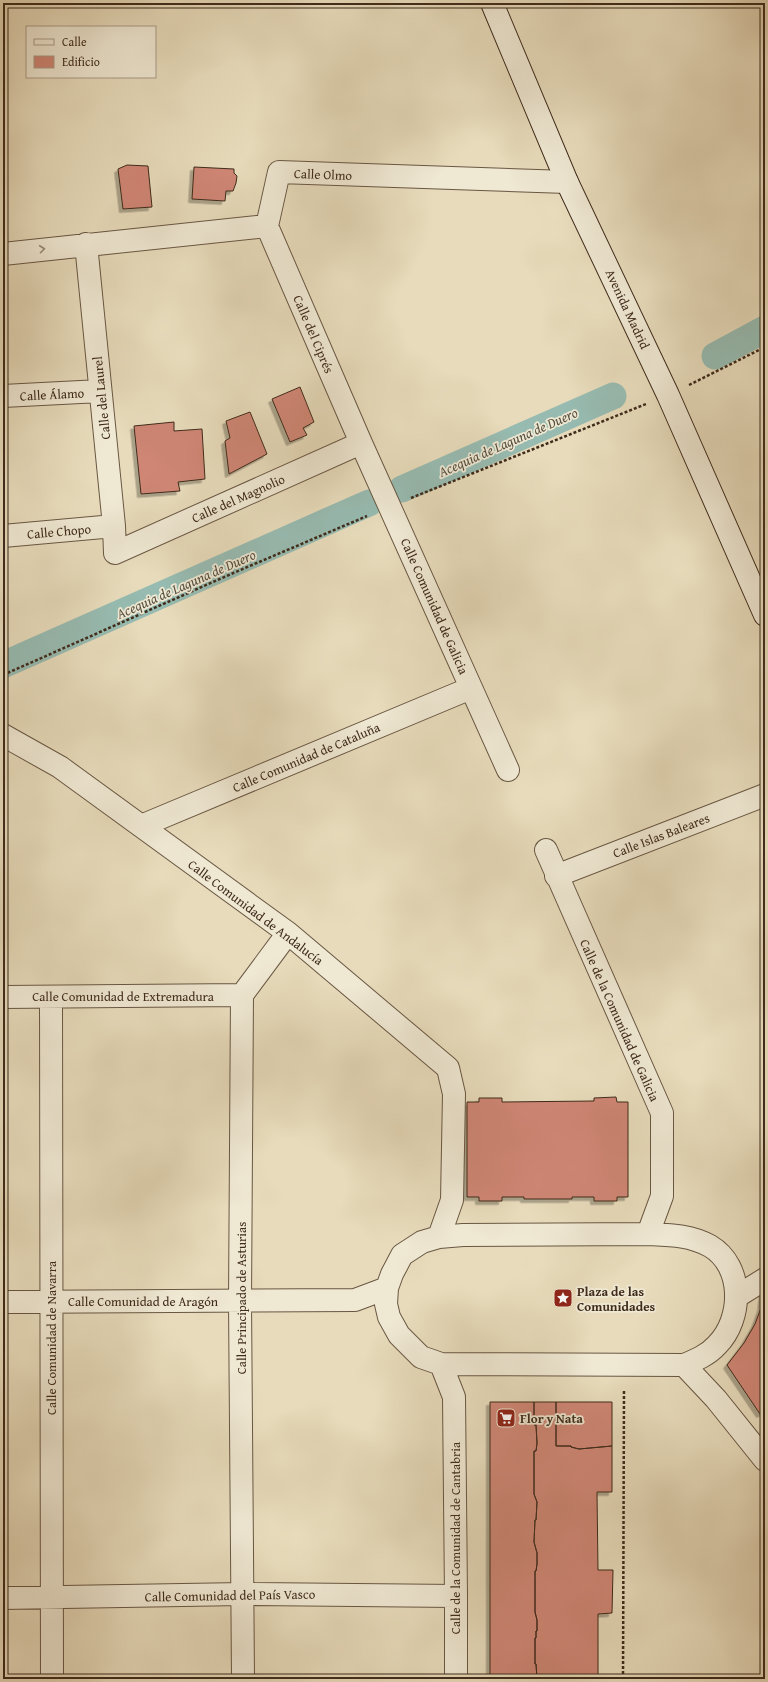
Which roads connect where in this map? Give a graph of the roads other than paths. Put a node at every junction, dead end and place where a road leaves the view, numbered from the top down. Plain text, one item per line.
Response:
1 (492, 3) edge
2 (567, 182) junction
3 (268, 226) junction
4 (86, 244) junction
5 (3, 254) edge
6 (100, 391) junction
7 (3, 396) edge
8 (361, 442) junction
9 (114, 526) junction
10 (3, 536) edge
11 (115, 553) joint
12 (765, 615) edge
13 (471, 688) junction
14 (3, 736) edge
15 (508, 770) dead end
16 (765, 795) edge
17 (141, 826) junction
18 (546, 850) dead end
19 (556, 876) junction
20 (288, 933) junction
21 (242, 995) junction
22 (3, 997) edge
23 (51, 997) junction
24 (662, 1196) junction
25 (452, 1200) junction
26 (648, 1234) junction
27 (463, 1235) junction
28 (677, 1235) junction
29 (439, 1237) junction
30 (732, 1270) junction
31 (765, 1278) edge
32 (388, 1288) junction
33 (736, 1297) junction
34 (355, 1300) junction
35 (51, 1301) junction
36 (240, 1301) junction
37 (3, 1302) edge
38 (389, 1317) junction
39 (704, 1356) junction
40 (441, 1364) junction
41 (466, 1365) junction
42 (684, 1365) junction
43 (454, 1397) junction
44 (716, 1399) junction
45 (765, 1460) edge
46 (243, 1594) junction
47 (456, 1596) junction
48 (3, 1598) edge
49 (52, 1598) junction
50 (52, 1679) edge
51 (243, 1679) edge
52 (456, 1679) edge

1 - 2 street, Avenida Madrid
2 - 3 street, Calle Olmo
2 - 12 street, Avenida Madrid
3 - 4 street
3 - 8 street, Calle del Ciprés
5 -> 4 street
4 - 6 street, Calle del Laurel
6 - 7 street, Calle Álamo
6 - 9 street, Calle del Laurel
8 - 11 street, Calle del Magnolio
8 - 13 street, Calle Comunidad de Galicia
9 - 10 street, Calle Chopo
9 - 11 street, Calle del Laurel
13 - 15 street, Calle Comunidad de Galicia
13 - 17 street, Calle Comunidad de Cataluña
14 - 17 street, Calle Comunidad de Andalucía
16 - 19 street, Calle Islas Baleares
17 - 20 street, Calle Comunidad de Andalucía
18 - 19 street, Calle de la Comunidad de Galicia
19 - 24 street, Calle de la Comunidad de Galicia
20 - 21 street
20 - 25 street, Calle Comunidad de Andalucía
21 - 23 street, Calle Comunidad de Extremadura
21 - 36 street, Calle Principado de Asturias
22 - 23 street, Calle Comunidad de Extremadura
23 - 35 street, Calle Comunidad de Navarra
24 - 26 street, Calle de la Comunidad de Galicia
24 - 28 street, Calle de la Comunidad de Galicia
25 - 27 street, Calle Comunidad de Andalucía
25 - 29 street, Calle Comunidad de Andalucía
26 - 27 street
26 - 28 street
27 - 29 street
28 - 30 street
29 - 32 street
30 - 31 street
30 - 33 street
31 - 33 street
32 - 34 street, Calle Comunidad de Aragón
32 - 38 street
33 - 39 street
34 - 36 street, Calle Comunidad de Aragón
34 - 38 street, Calle Comunidad de Aragón
35 - 36 street, Calle Comunidad de Aragón
35 - 37 street, Calle Comunidad de Aragón
35 - 49 street, Calle Comunidad de Navarra
36 - 46 street, Calle Principado de Asturias
38 - 40 street
39 - 42 street
39 - 44 street
40 - 41 street
40 - 43 street, Calle de la Comunidad de Cantabria
41 - 42 street
41 - 43 street, Calle de la Comunidad de Cantabria
42 - 44 street
43 - 47 street, Calle de la Comunidad de Cantabria
44 - 45 street
46 - 47 street, Calle Comunidad del País Vasco
46 - 49 street, Calle Comunidad del País Vasco
46 - 51 street, Calle Principado de Asturias
47 - 52 street, Calle de la Comunidad de Cantabria
48 - 49 street, Calle Comunidad del País Vasco
49 - 50 street, Calle Comunidad de Navarra

